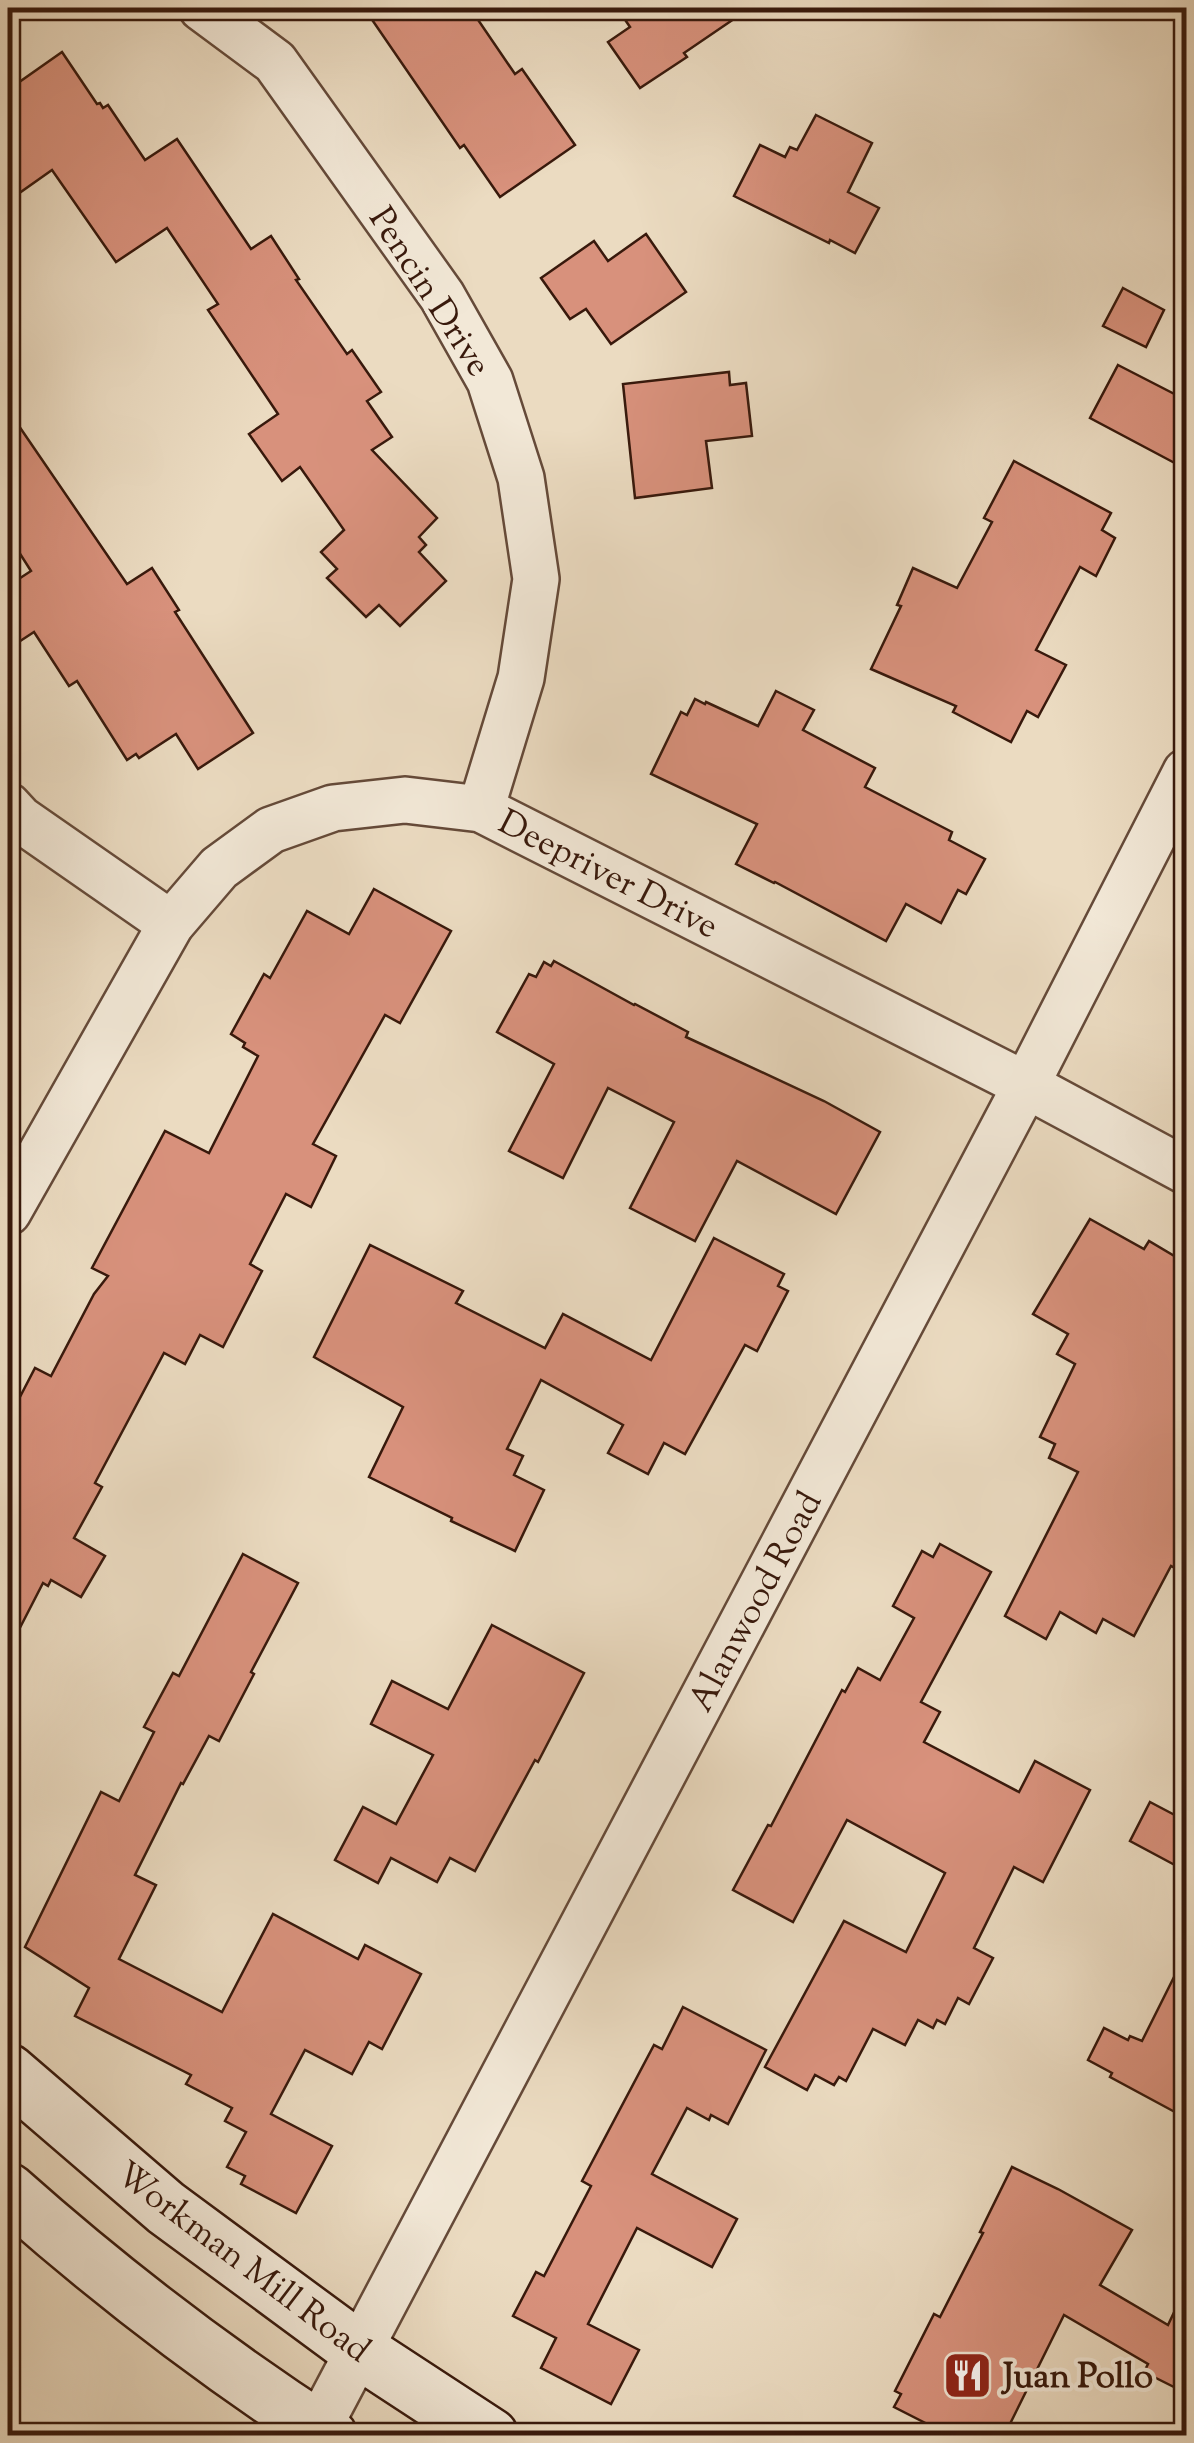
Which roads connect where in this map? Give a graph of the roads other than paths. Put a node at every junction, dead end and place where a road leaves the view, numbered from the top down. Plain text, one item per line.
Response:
1 (202, 8) edge
2 (1186, 772) edge
3 (8, 806) edge
4 (481, 808) junction
5 (171, 924) junction
6 (1026, 1085) junction
7 (1186, 1171) edge
8 (8, 1212) edge
9 (8, 2072) edge
10 (8, 2191) edge
11 (360, 2350) junction
12 (323, 2432) edge
13 (490, 2436) edge

1 - 4 street, Pencin Drive
2 - 6 street, Alanwood Road
3 - 5 street
4 - 5 street, Deepriver Drive
4 - 6 street, Deepriver Drive
5 - 8 street, Deepriver Drive
6 - 7 street, Deepriver Drive
6 - 11 street, Alanwood Road
9 - 11 main road, Workman Mill Road
10 - 12 main road
11 - 12 street, Alanwood Road
11 - 13 main road, Workman Mill Road

